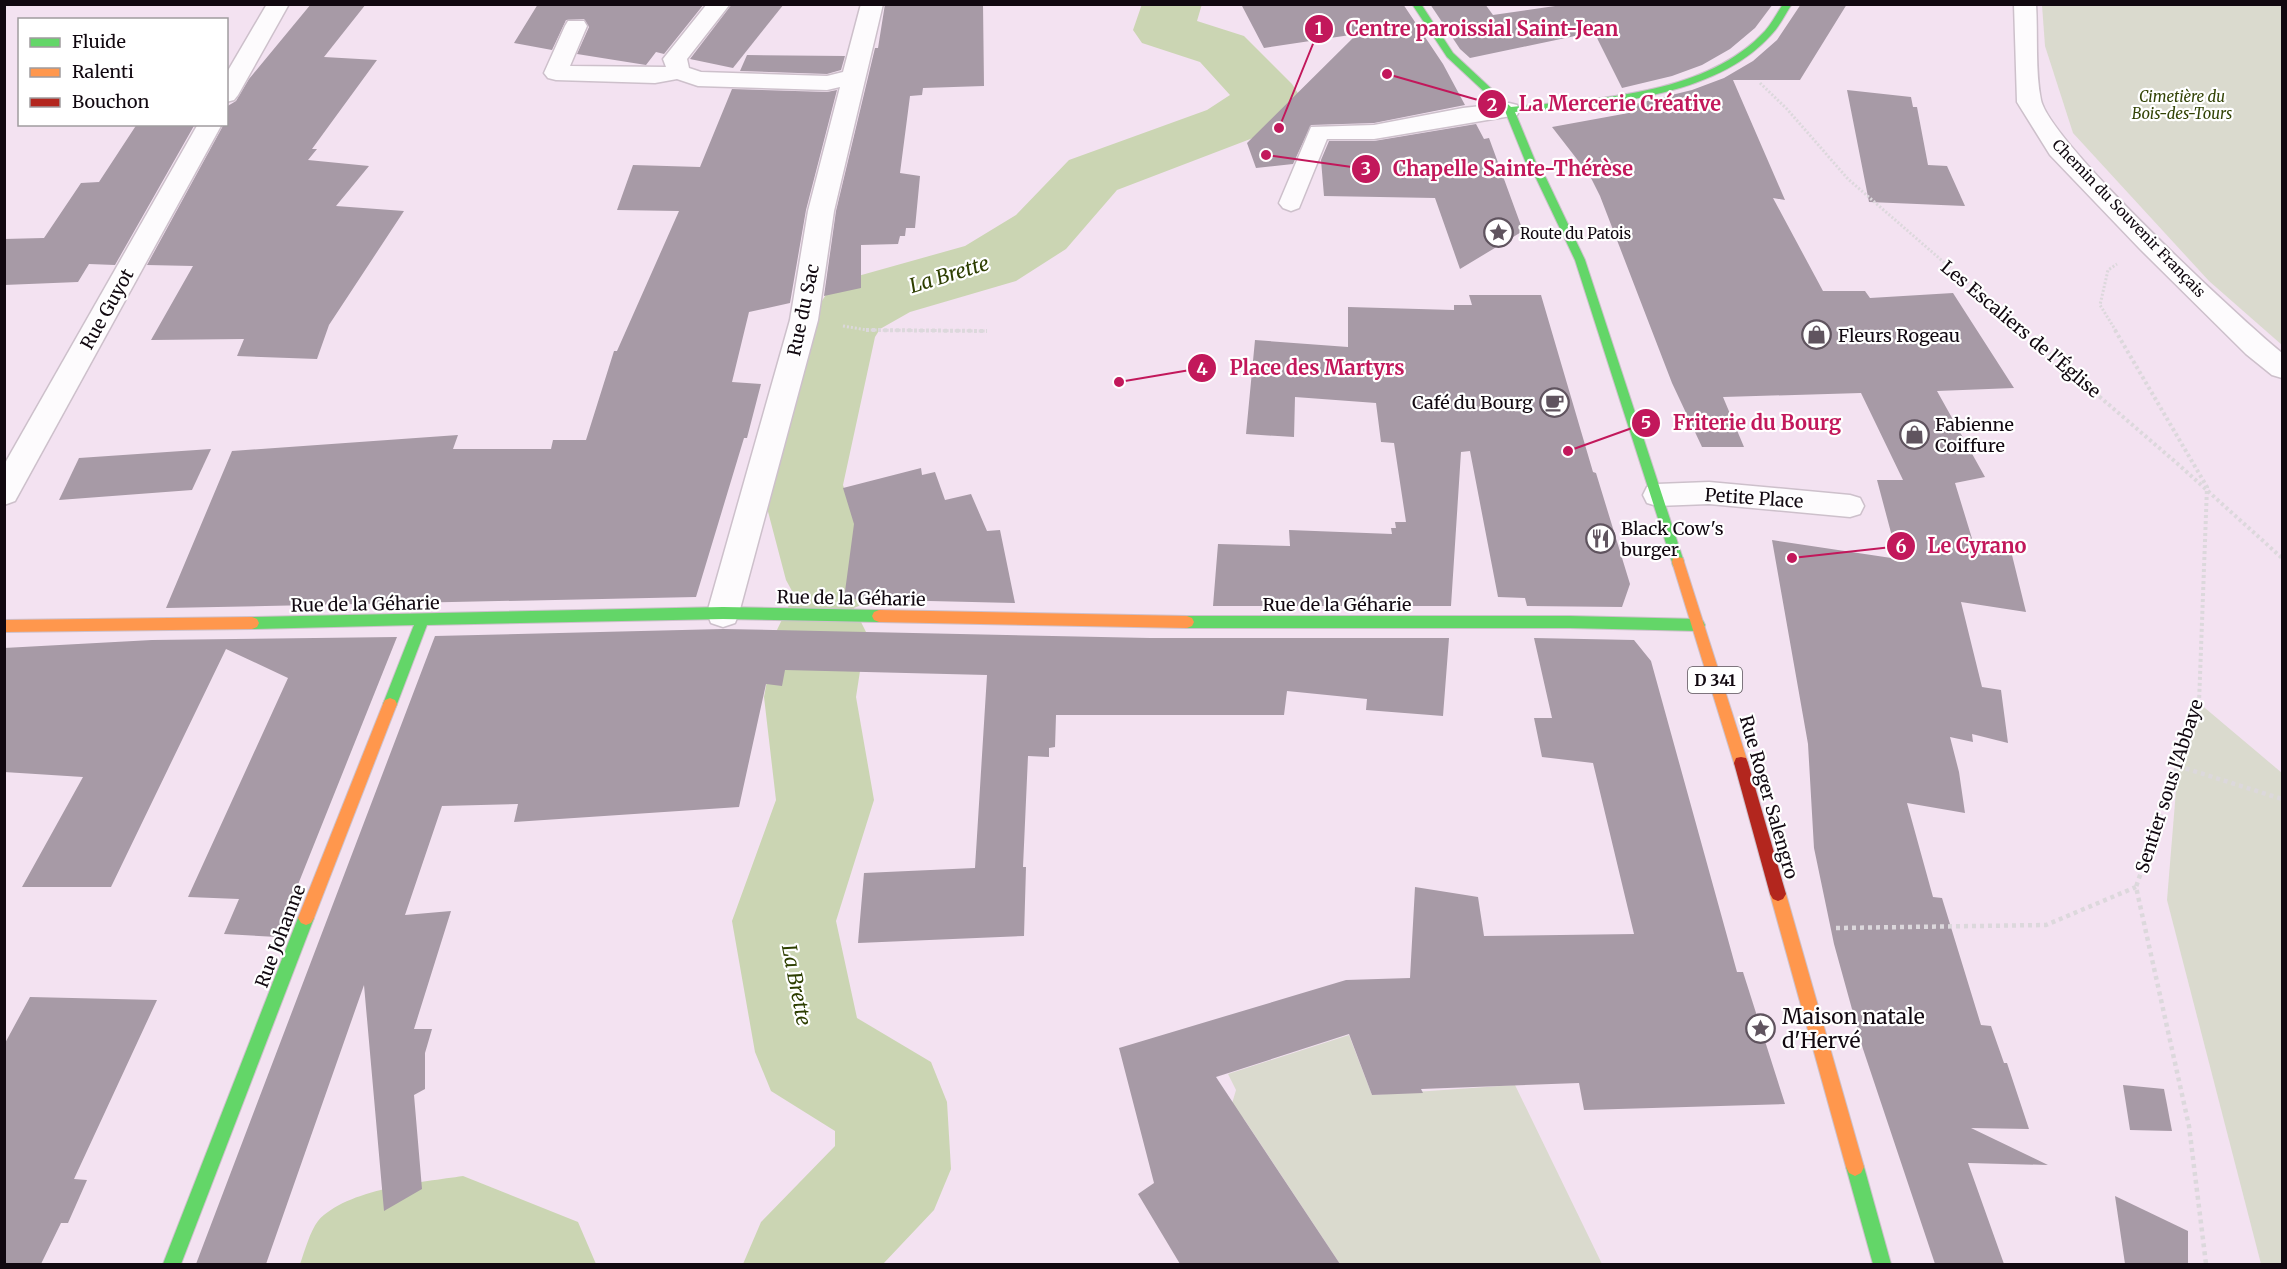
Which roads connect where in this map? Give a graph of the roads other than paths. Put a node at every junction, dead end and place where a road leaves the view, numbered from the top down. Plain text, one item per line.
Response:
1 (278, 4) edge
2 (719, 4) edge
3 (872, 4) edge
4 (1416, 4) edge
5 (1788, 4) edge
6 (2025, 4) edge
7 (576, 26) dead end
8 (679, 72) junction
9 (855, 77) junction
10 (228, 92) edge
11 (1509, 110) junction
12 (209, 126) edge
13 (1291, 203) dead end
14 (2283, 368) edge
15 (4, 493) edge
16 (1657, 495) junction
17 (1850, 506) dead end
18 (723, 613) junction
19 (422, 621) junction
20 (1698, 625) junction
21 (4, 626) edge
22 (172, 1264) edge
23 (1882, 1264) edge

1 - 10 street
2 - 8 street
3 - 9 street, Rue du Sac
4 - 11 street, Rue Roger Salengro / D 341
5 - 11 street
6 - 14 street, Chemin du Souvenir Français
7 - 8 street
8 - 9 street
9 - 18 street, Rue du Sac
11 - 13 lane
11 - 16 street, Rue Roger Salengro / D 341
12 - 15 street, Rue Guyot
16 - 17 lane, Petite Place
16 - 20 street, Rue Roger Salengro / D 341
18 - 19 street, Rue de la Géharie
18 - 20 street, Rue de la Géharie
19 - 21 street, Rue de la Géharie
19 - 22 street, Rue Johanne
20 - 23 street, Rue Roger Salengro / D 341

